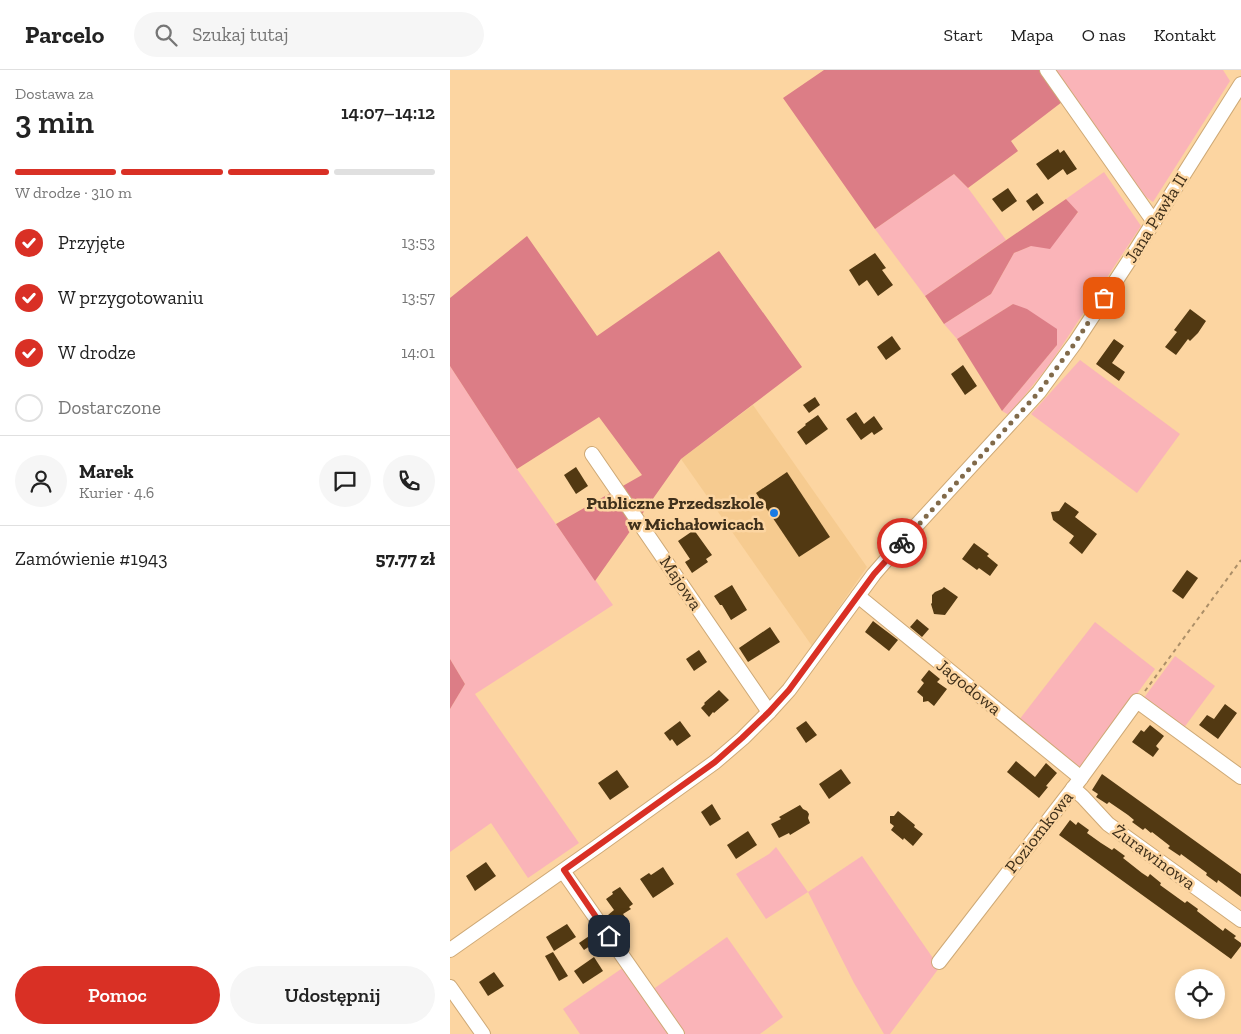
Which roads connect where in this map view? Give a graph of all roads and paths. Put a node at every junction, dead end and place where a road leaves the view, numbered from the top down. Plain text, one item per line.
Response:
1 (1047, 70) edge
2 (1241, 84) edge
3 (1154, 222) junction
4 (592, 454) dead end
5 (1241, 560) edge
6 (858, 596) junction
7 (1137, 701) junction
8 (769, 712) junction
9 (1241, 777) edge
10 (1077, 783) junction
11 (564, 870) junction
12 (1241, 920) edge
13 (450, 950) edge
14 (938, 962) dead end
15 (450, 987) edge
16 (483, 1034) edge
17 (677, 1034) edge

1 - 3 street
2 - 3 street, Jana Pawła II
3 - 6 street, Jana Pawła II
4 - 8 street, Majowa
5 - 7 path
6 - 8 street, Jana Pawła II
6 - 10 street, Jagodowa
7 - 9 street
7 - 10 street, Poziomkowa
8 - 11 street, Jana Pawła II
10 - 12 street, Żurawinowa
10 - 14 street, Poziomkowa
11 - 13 street, Jana Pawła II
11 - 17 street
15 - 16 street

